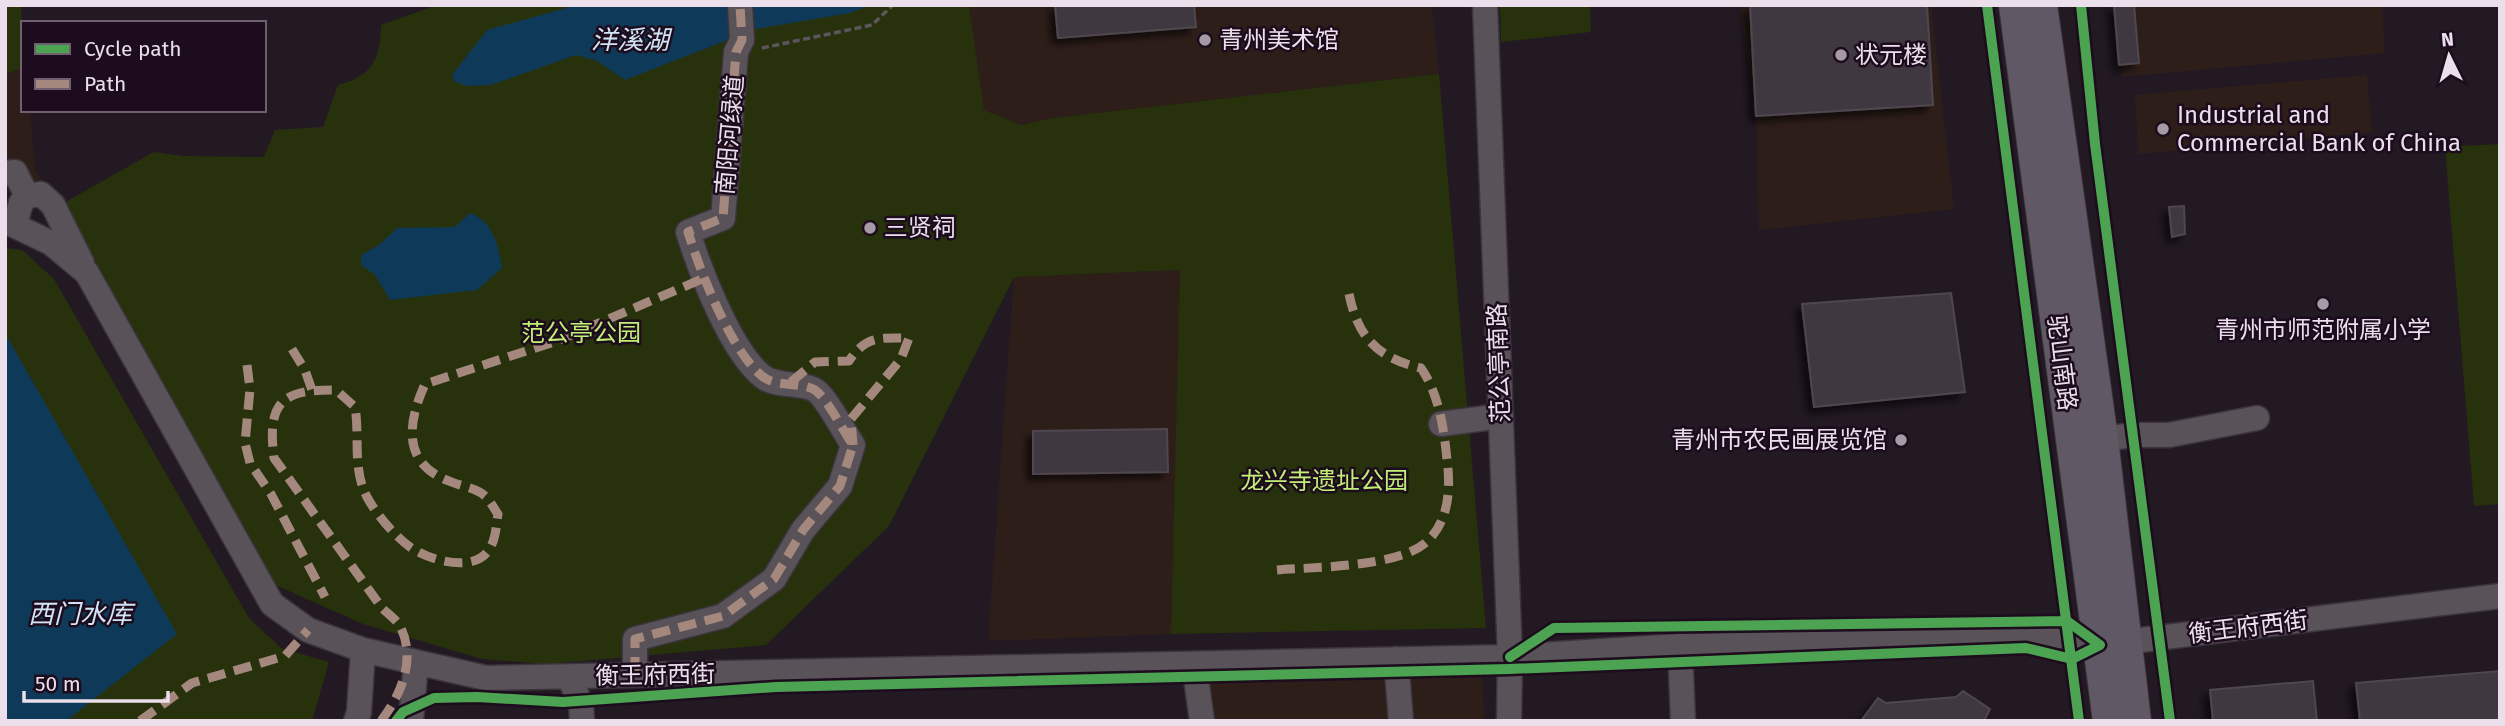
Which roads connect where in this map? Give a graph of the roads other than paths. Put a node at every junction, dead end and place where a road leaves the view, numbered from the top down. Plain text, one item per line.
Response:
1 (1485, 5) edge
2 (2015, 5) edge
3 (2042, 5) edge
4 (741, 8) edge
5 (5, 173) edge
6 (27, 196) junction
7 (10, 222) edge
8 (87, 273) junction
9 (1501, 416) junction
10 (2257, 418) dead end
11 (1441, 424) dead end
12 (2087, 441) junction
13 (2500, 596) edge
14 (2113, 643) junction
15 (1680, 646) junction
16 (363, 650) junction
17 (1510, 657) junction
18 (1396, 659) junction
19 (416, 662) junction
20 (1194, 664) junction
21 (635, 675) junction
22 (569, 677) junction
23 (356, 721) edge
24 (411, 721) edge
25 (582, 721) edge
26 (1202, 721) edge
27 (1401, 721) edge
28 (1508, 721) edge
29 (1683, 721) edge
30 (2109, 721) edge
31 (2134, 721) edge

1 - 9 street, 范公亭南路
2 - 12 main road, 驼山南路
3 - 12 main road, 驼山南路
4 - 21 street, 南阳河绿道
5 - 6 street
6 - 7 street
6 - 8 street, 衡王府西街
7 - 8 street
8 - 16 street, 衡王府西街
9 - 11 street
9 - 17 street, 范公亭南路
10 - 12 street
12 - 14 main road, 驼山南路
13 - 14 street, 衡王府西街
14 - 15 street, 衡王府西街
14 - 30 main road, 驼山南路
14 - 31 main road, 驼山南路
15 - 17 street, 衡王府西街
15 - 29 street
16 - 19 street, 衡王府西街
16 - 23 street
17 - 18 street, 衡王府西街
17 - 28 street, 范公亭南路
18 - 20 street, 衡王府西街
18 - 27 street
19 - 22 street, 衡王府西街
19 - 24 street
20 - 21 street, 衡王府西街
20 - 26 street
21 - 22 street, 衡王府西街
22 - 25 street

